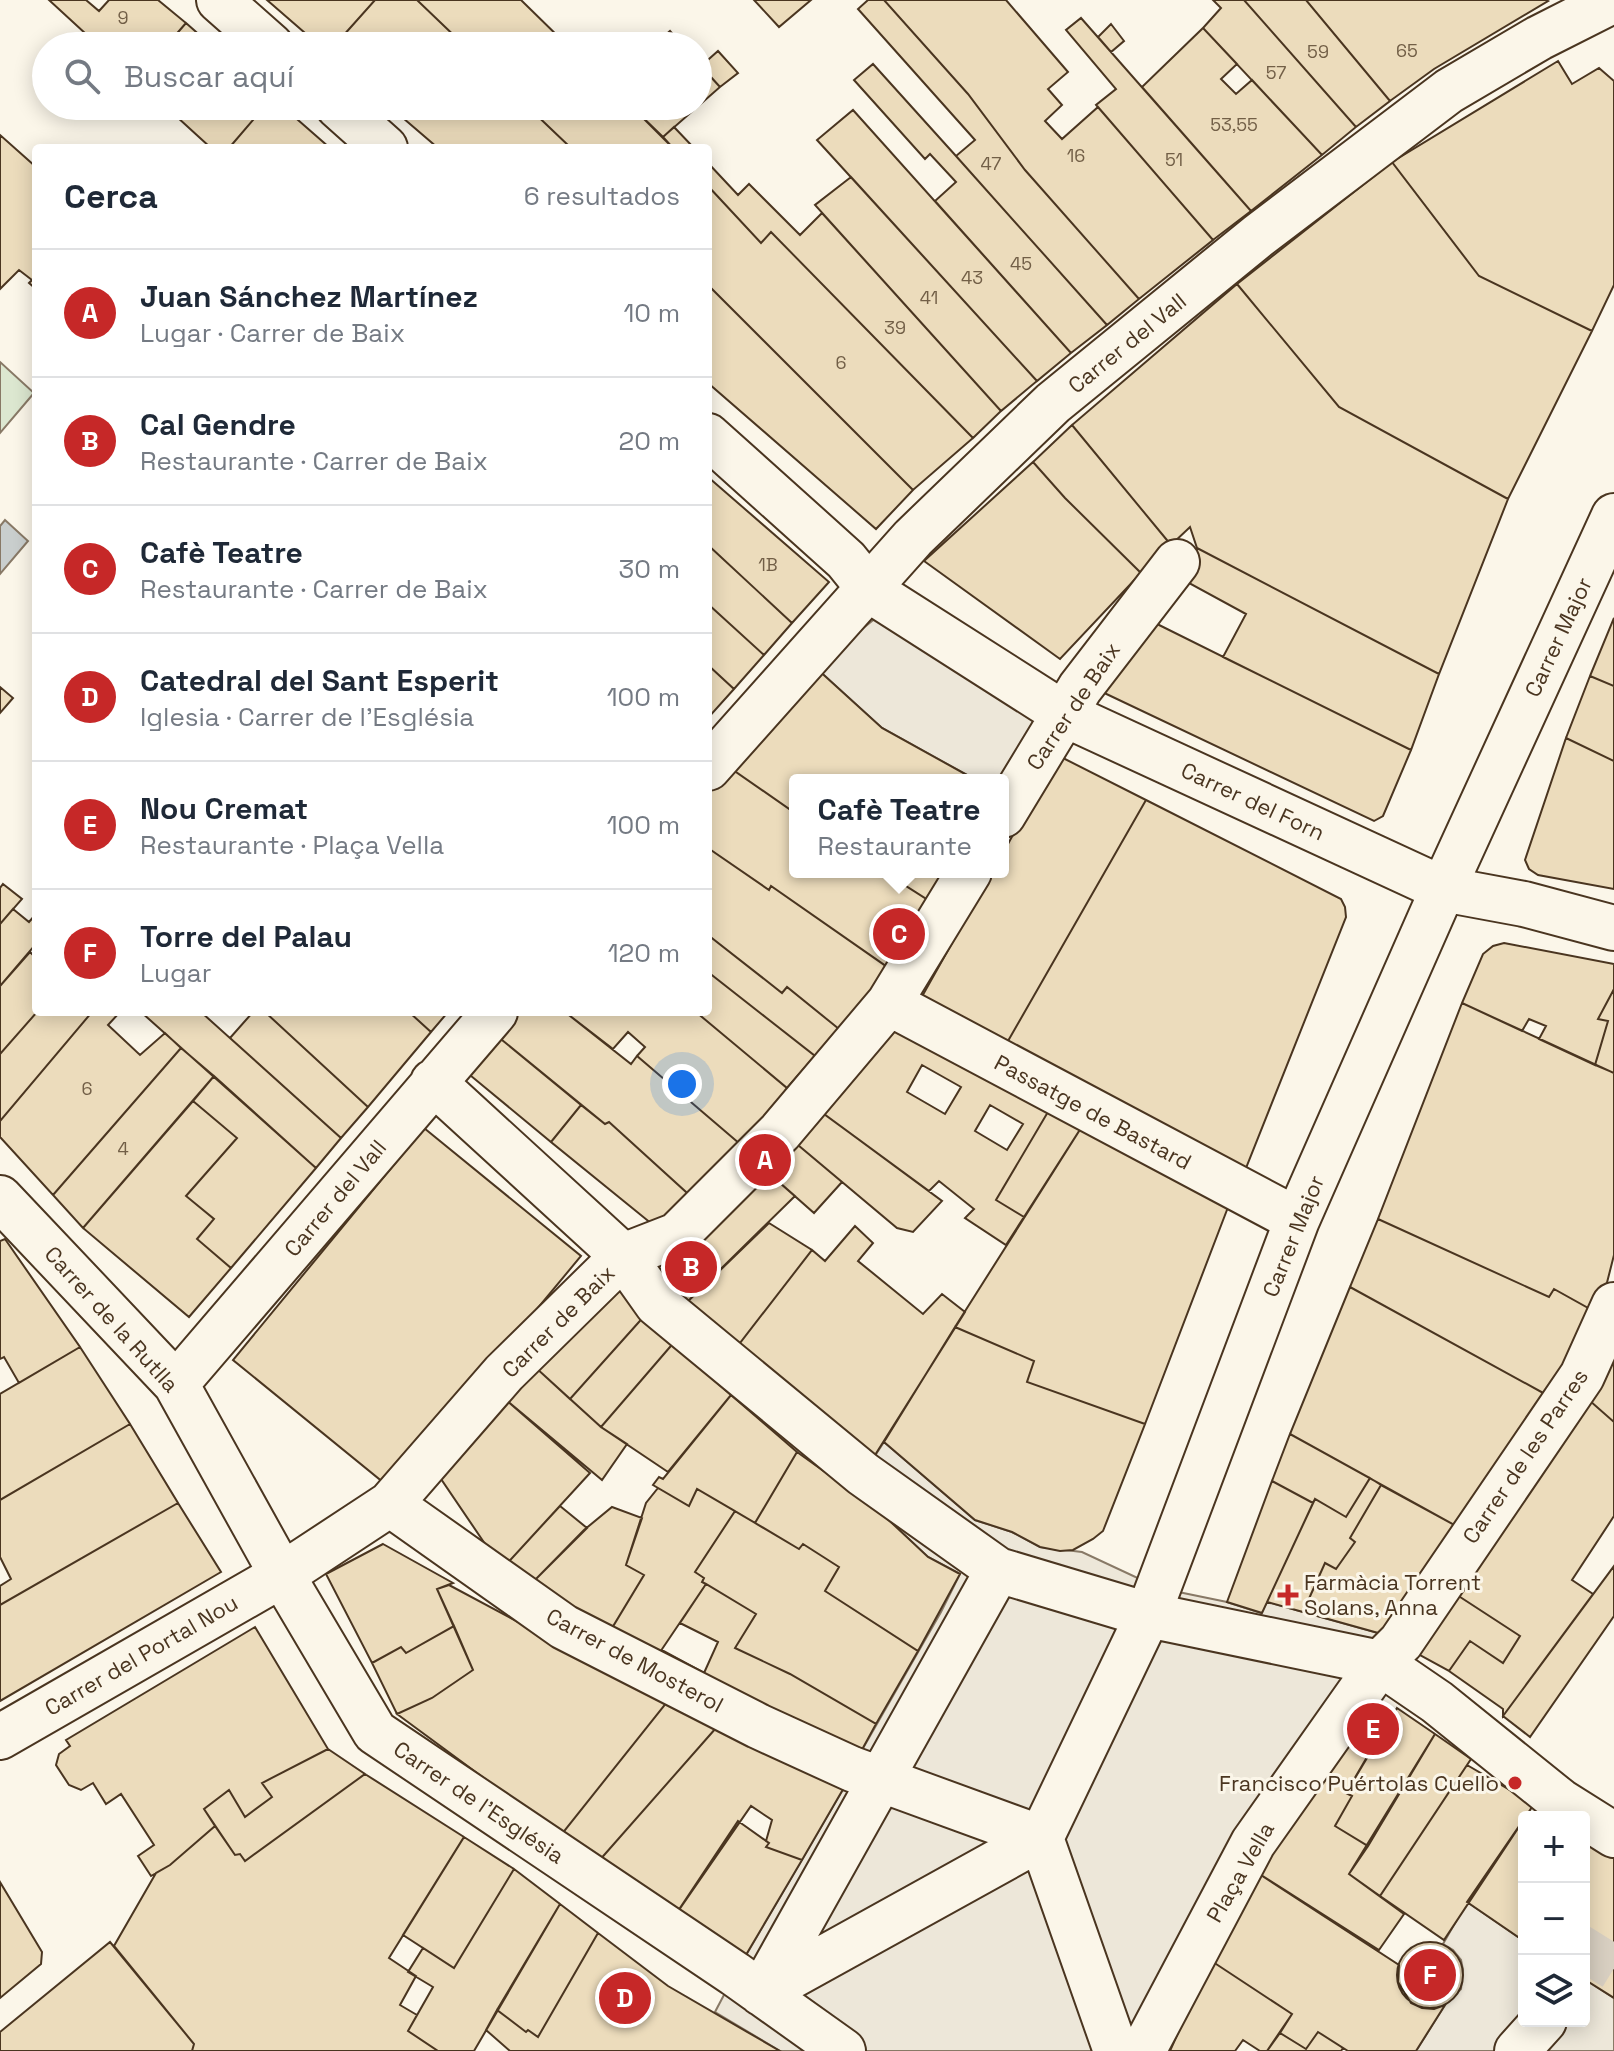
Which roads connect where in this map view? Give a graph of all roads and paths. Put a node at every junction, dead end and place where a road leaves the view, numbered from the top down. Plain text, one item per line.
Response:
1 (219, 0) edge
2 (1614, 0) edge
3 (255, 32) edge
4 (354, 120) edge
5 (381, 144) edge
6 (712, 440) edge
7 (1614, 516) edge
8 (1177, 562) dead end
9 (867, 586) junction
10 (1064, 714) junction
11 (712, 763) edge
12 (1009, 805) edge
13 (1409, 852) dead end
14 (965, 878) edge
15 (1443, 889) junction
16 (1614, 928) edge
17 (889, 1003) junction
18 (491, 1016) edge
19 (433, 1082) junction
20 (0, 1198) edge
21 (1297, 1220) junction
22 (623, 1256) junction
23 (1614, 1305) edge
24 (176, 1384) junction
25 (390, 1504) junction
26 (998, 1570) junction
27 (282, 1575) junction
28 (1154, 1602) junction
29 (1392, 1660) junction
30 (0, 1737) edge
31 (866, 1774) junction
32 (1614, 1835) edge
33 (1041, 1838) junction
34 (748, 1983) junction
35 (1539, 2027) edge
36 (843, 2051) edge
37 (1116, 2051) edge
38 (1143, 2051) edge
39 (1517, 2051) edge

1 - 3 street
2 - 9 street, Carrer del Vall
4 - 5 street
6 - 9 street, Carrer del Forn
7 - 15 street, Carrer Major
8 - 10 street, Carrer de Baix
9 - 10 street, Carrer del Forn
9 - 11 street, Carrer del Vall
10 - 12 street, Carrer de Baix
10 - 15 street, Carrer del Forn
13 - 15 street
14 - 17 street, Carrer de Baix
15 - 16 street, Carrer del Forn
15 - 21 street, Carrer Major
17 - 21 street, Passatge de Bastard
17 - 22 street, Carrer de Baix
18 - 19 street, Carrer del Vall
19 - 22 street
19 - 24 street, Carrer del Vall
20 - 24 street, Carrer de la Rutlla
21 - 28 street, Carrer Major
22 - 25 street, Carrer de Baix
22 - 26 street
23 - 29 street, Carrer de les Parres
24 - 27 street, Carrer de la Rutlla
25 - 27 street, Carrer de Baix
25 - 31 street, Carrer de Mosterol
26 - 28 street
26 - 31 street
27 - 30 street, Carrer del Portal Nou
27 - 34 street, Carrer de l'Església
28 - 29 street
28 - 33 street
29 - 32 street
29 - 38 street, Plaça Vella
31 - 33 street
31 - 34 street
33 - 34 street
33 - 37 street
34 - 36 street
35 - 39 street

